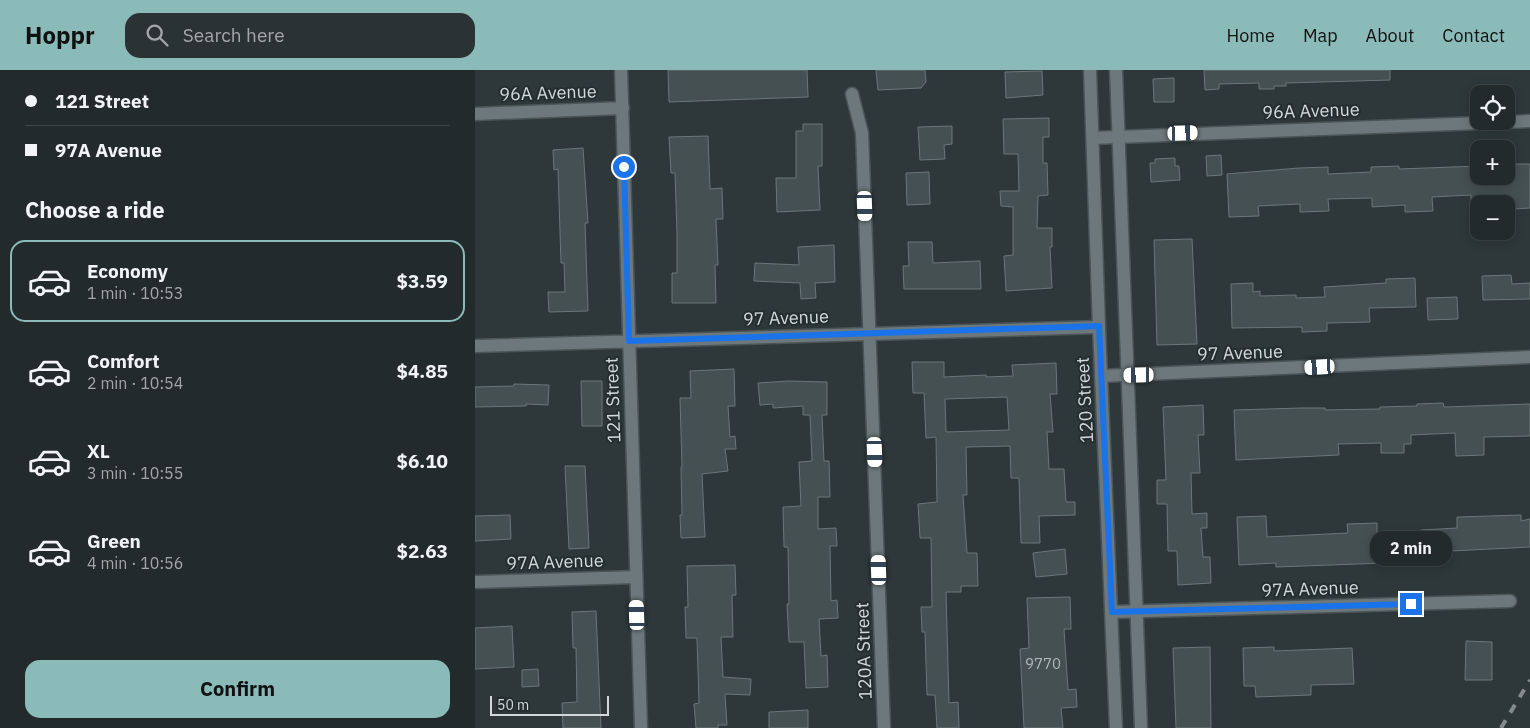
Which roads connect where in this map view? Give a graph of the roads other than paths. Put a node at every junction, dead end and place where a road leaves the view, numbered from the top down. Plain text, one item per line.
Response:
1 (621, 70) edge
2 (1090, 70) edge
3 (1116, 70) edge
4 (852, 94) dead end
5 (623, 108) junction
6 (475, 114) edge
7 (1530, 122) edge
8 (1118, 136) junction
9 (1093, 138) junction
10 (1099, 326) junction
11 (871, 333) junction
12 (629, 341) junction
13 (475, 346) edge
14 (1530, 357) edge
15 (1127, 375) junction
16 (1101, 376) junction
17 (636, 578) junction
18 (475, 582) edge
19 (1510, 601) dead end
20 (1136, 611) junction
21 (1112, 612) junction
22 (641, 728) edge
23 (884, 728) edge
24 (1116, 728) edge
25 (1141, 728) edge

1 - 5 street, 121 Street
2 - 9 street, 120 Street
3 - 8 street
4 - 11 street, 120A Street
5 - 6 street, 96A Avenue
5 - 12 street, 121 Street
7 - 8 street, 96A Avenue
8 - 9 street, 96A Avenue
8 - 15 street
9 - 10 street, 120 Street
10 - 11 street, 97 Avenue
10 - 16 street, 120 Street
11 - 12 street, 97 Avenue
11 - 23 street, 120A Street
12 - 13 street, 97 Avenue
12 - 17 street, 121 Street
14 - 15 street, 97 Avenue
15 - 16 street, 97 Avenue
15 - 20 street
16 - 21 street, 120 Street
17 - 18 street, 97A Avenue
17 - 22 street, 121 Street
19 - 20 street, 97A Avenue
20 - 21 street, 97A Avenue
20 - 25 street
21 - 24 street, 120 Street

